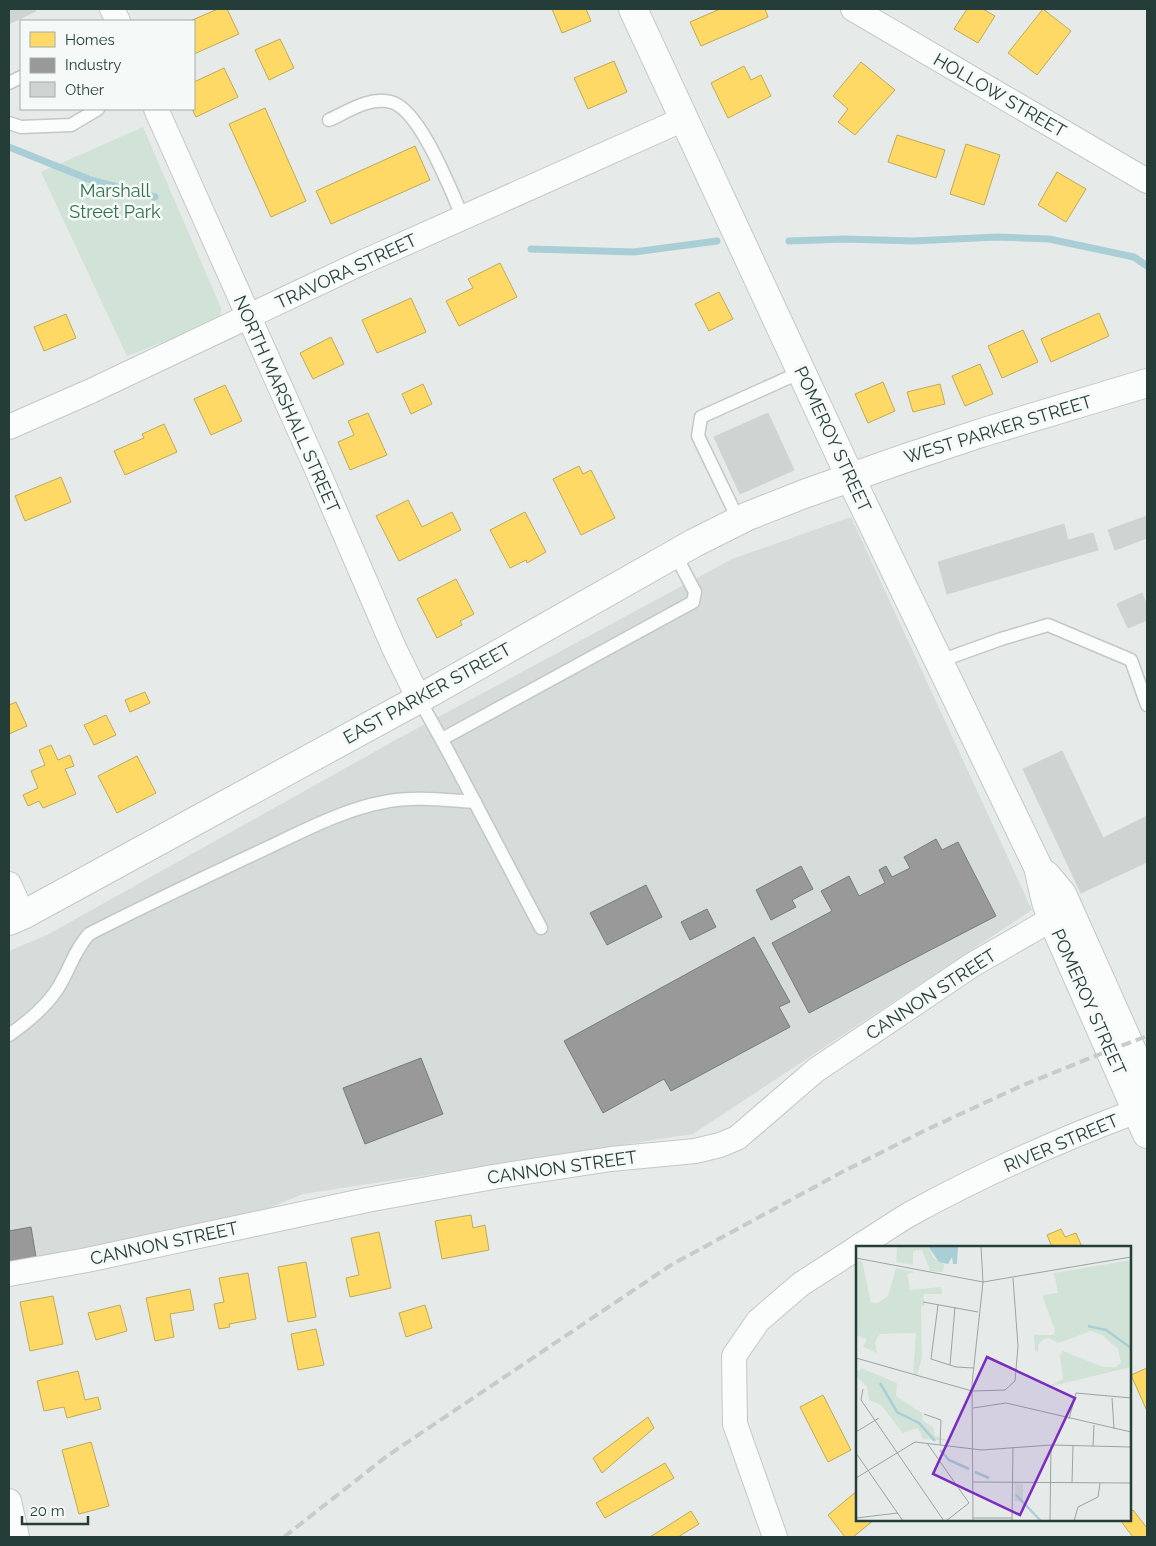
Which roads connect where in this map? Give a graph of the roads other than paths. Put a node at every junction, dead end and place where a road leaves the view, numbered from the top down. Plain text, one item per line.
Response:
1 (633, 9) edge
2 (853, 9) edge
3 (96, 110) edge
4 (156, 110) edge
5 (684, 119) junction
6 (329, 120) dead end
7 (9, 123) edge
8 (1147, 181) edge
9 (463, 218) junction
10 (248, 316) junction
11 (801, 372) junction
12 (1147, 383) edge
13 (9, 427) edge
14 (851, 479) junction
15 (739, 521) junction
16 (675, 554) junction
17 (940, 661) junction
18 (419, 699) junction
19 (1147, 705) edge
20 (442, 739) junction
21 (475, 802) junction
22 (1038, 867) junction
23 (9, 884) edge
24 (16, 918) edge
25 (1052, 918) junction
26 (541, 928) dead end
27 (9, 1035) edge
28 (1147, 1084) edge
29 (1142, 1123) edge
30 (861, 1246) edge
31 (856, 1249) edge
32 (9, 1274) edge
33 (775, 1537) edge

1 - 5 street, POMEROY STREET
2 - 8 street, HOLLOW STREET
3 - 7 lane
4 - 10 street, NORTH MARSHALL STREET
5 - 9 street, TRAVORA STREET
5 - 11 street, POMEROY STREET
6 - 9 lane
9 - 10 street, TRAVORA STREET
10 - 13 street, TRAVORA STREET
10 - 18 street, NORTH MARSHALL STREET
11 - 14 street, POMEROY STREET
11 - 15 lane
12 - 14 street, WEST PARKER STREET
14 - 15 street, EAST PARKER STREET
14 - 17 street, POMEROY STREET
15 - 16 street, EAST PARKER STREET
16 - 18 street, EAST PARKER STREET
16 - 20 lane
17 - 19 lane
17 - 22 street, POMEROY STREET
18 - 20 lane
18 - 24 street, EAST PARKER STREET
20 - 21 lane
21 - 26 lane
21 - 27 lane
22 - 25 street, POMEROY STREET
22 - 28 street, POMEROY STREET
23 - 24 street
25 - 29 street, POMEROY STREET
25 - 32 street, CANNON STREET
29 - 30 street, RIVER STREET
31 - 33 street, RIVER STREET

